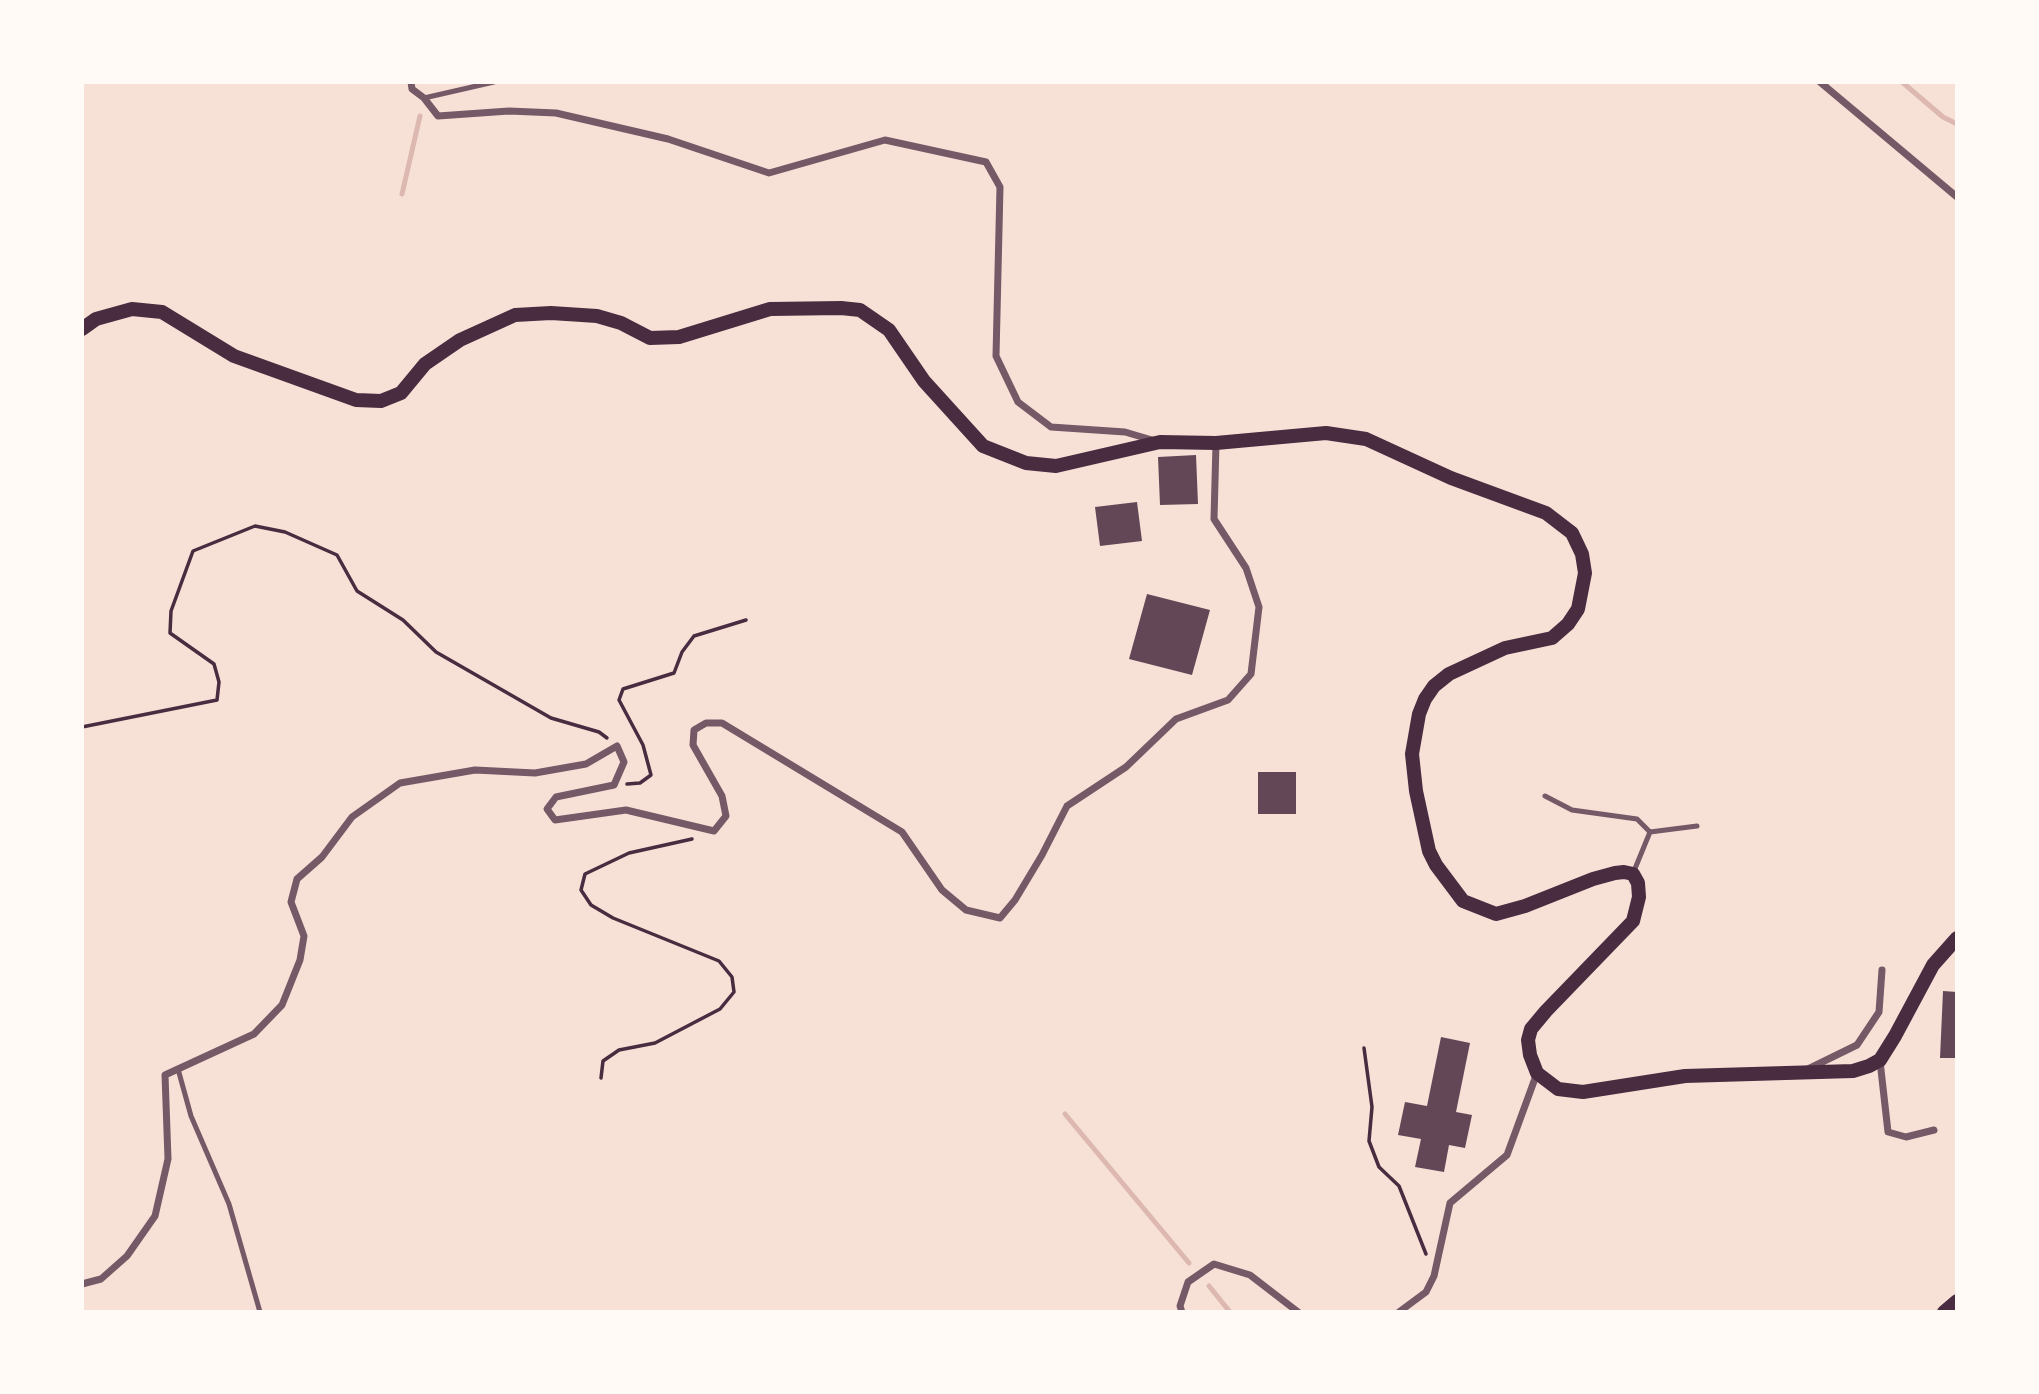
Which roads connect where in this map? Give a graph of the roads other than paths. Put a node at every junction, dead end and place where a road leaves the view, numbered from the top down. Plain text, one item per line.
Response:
1 (411, 82) edge
2 (494, 82) edge
3 (1821, 82) edge
4 (424, 98) junction
5 (1957, 197) edge
6 (82, 329) edge
7 (1160, 443) junction
8 (1216, 443) junction
9 (1545, 796) dead end
10 (1697, 826) dead end
11 (1650, 832) junction
12 (1633, 874) junction
13 (1957, 939) edge
14 (1882, 970) dead end
15 (1880, 1060) junction
16 (178, 1069) junction
17 (1537, 1073) junction
18 (1801, 1073) junction
19 (1934, 1130) dead end
20 (82, 1284) edge
21 (1957, 1301) edge
22 (260, 1312) edge
23 (1182, 1312) edge
24 (1298, 1312) edge
25 (1399, 1312) edge
26 (1944, 1312) edge

1 - 4 street
2 - 4 lane
3 - 5 street
4 - 7 street
6 - 7 main road
7 - 8 main road
8 - 12 main road
8 - 16 street
9 - 11 lane
10 - 11 lane
11 - 12 lane
12 - 17 main road
13 - 15 main road
14 - 18 street
15 - 18 main road
15 - 19 street
16 - 20 street
16 - 22 lane
17 - 18 main road
17 - 25 street
21 - 26 main road
23 - 24 street

